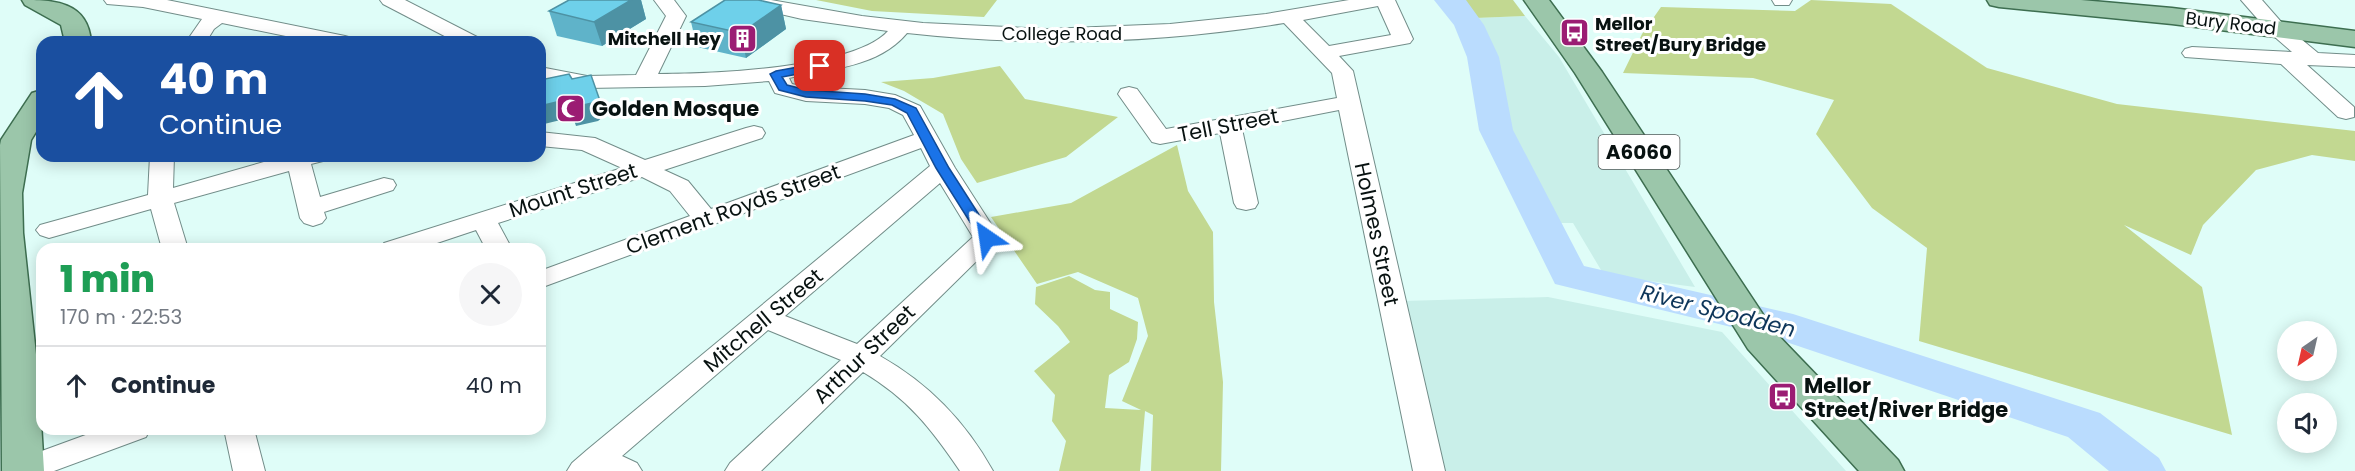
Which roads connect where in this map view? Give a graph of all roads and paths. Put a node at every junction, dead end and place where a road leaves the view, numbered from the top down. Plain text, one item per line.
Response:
1 (34, 0) edge
2 (114, 0) edge
3 (390, 0) edge
4 (664, 0) edge
5 (745, 0) edge
6 (1383, 0) edge
7 (1536, 0) edge
8 (1999, 0) edge
9 (2251, 0) edge
10 (219, 16) junction
11 (1289, 17) junction
12 (903, 26) junction
13 (2276, 28) junction
14 (78, 36) edge
15 (199, 36) edge
16 (316, 36) edge
17 (460, 36) edge
18 (2355, 39) edge
19 (1324, 53) junction
20 (2192, 53) dead end
21 (2287, 58) junction
22 (2313, 59) junction
23 (2355, 62) edge
24 (546, 74) edge
25 (776, 74) junction
26 (644, 81) junction
27 (1129, 94) dead end
28 (1349, 102) junction
29 (36, 112) edge
30 (2346, 112) dead end
31 (1230, 124) junction
32 (754, 133) dead end
33 (927, 138) junction
34 (546, 140) edge
35 (162, 162) edge
36 (289, 162) edge
37 (304, 162) edge
38 (642, 168) junction
39 (942, 168) junction
40 (384, 185) dead end
41 (160, 198) junction
42 (1246, 203) dead end
43 (3, 215) edge
44 (483, 219) junction
45 (706, 219) junction
46 (49, 230) dead end
47 (173, 243) edge
48 (411, 243) edge
49 (496, 243) edge
50 (546, 278) edge
51 (764, 318) junction
52 (7, 334) edge
53 (862, 356) junction
54 (119, 435) edge
55 (240, 435) edge
56 (602, 467) edge
57 (22, 471) edge
58 (249, 471) edge
59 (741, 471) edge
60 (977, 471) edge
61 (1429, 471) edge
62 (1883, 471) edge

1 - 14 main road
2 - 10 street
3 - 17 street
4 - 26 street
5 - 12 street, College Road
6 - 11 street, College Road
6 - 19 street
7 - 62 main road, A6060
8 - 13 main road, Bury Road
9 - 13 street
10 - 15 street
10 - 16 street
11 - 12 street, College Road
11 - 19 street, Holmes Street
12 - 25 street
13 - 18 main road, Bury Road
13 - 22 street
19 - 28 street, Holmes Street
20 - 21 street
21 - 22 street
21 - 30 street
22 - 23 street
24 - 26 street
25 - 26 street
25 - 33 street
27 - 31 street, Tell Street
28 - 31 street, Tell Street
28 - 61 street, Holmes Street
29 - 43 main road
31 - 42 street
32 - 38 street, Mount Street
33 - 39 street
33 - 45 street, Clement Royds Street
34 - 38 street
35 - 41 street
36 - 41 street
37 - 40 street
38 - 44 street, Mount Street
38 - 45 street
39 - 51 street, Mitchell Street
39 - 53 street, Arthur Street
41 - 46 street
41 - 47 street
43 - 52 main road
44 - 48 street, Mount Street
44 - 49 street
45 - 50 street, Clement Royds Street
51 - 53 street
51 - 56 street, Mitchell Street
52 - 57 main road
53 - 59 street, Arthur Street
53 - 60 street
54 - 57 street
55 - 58 street

